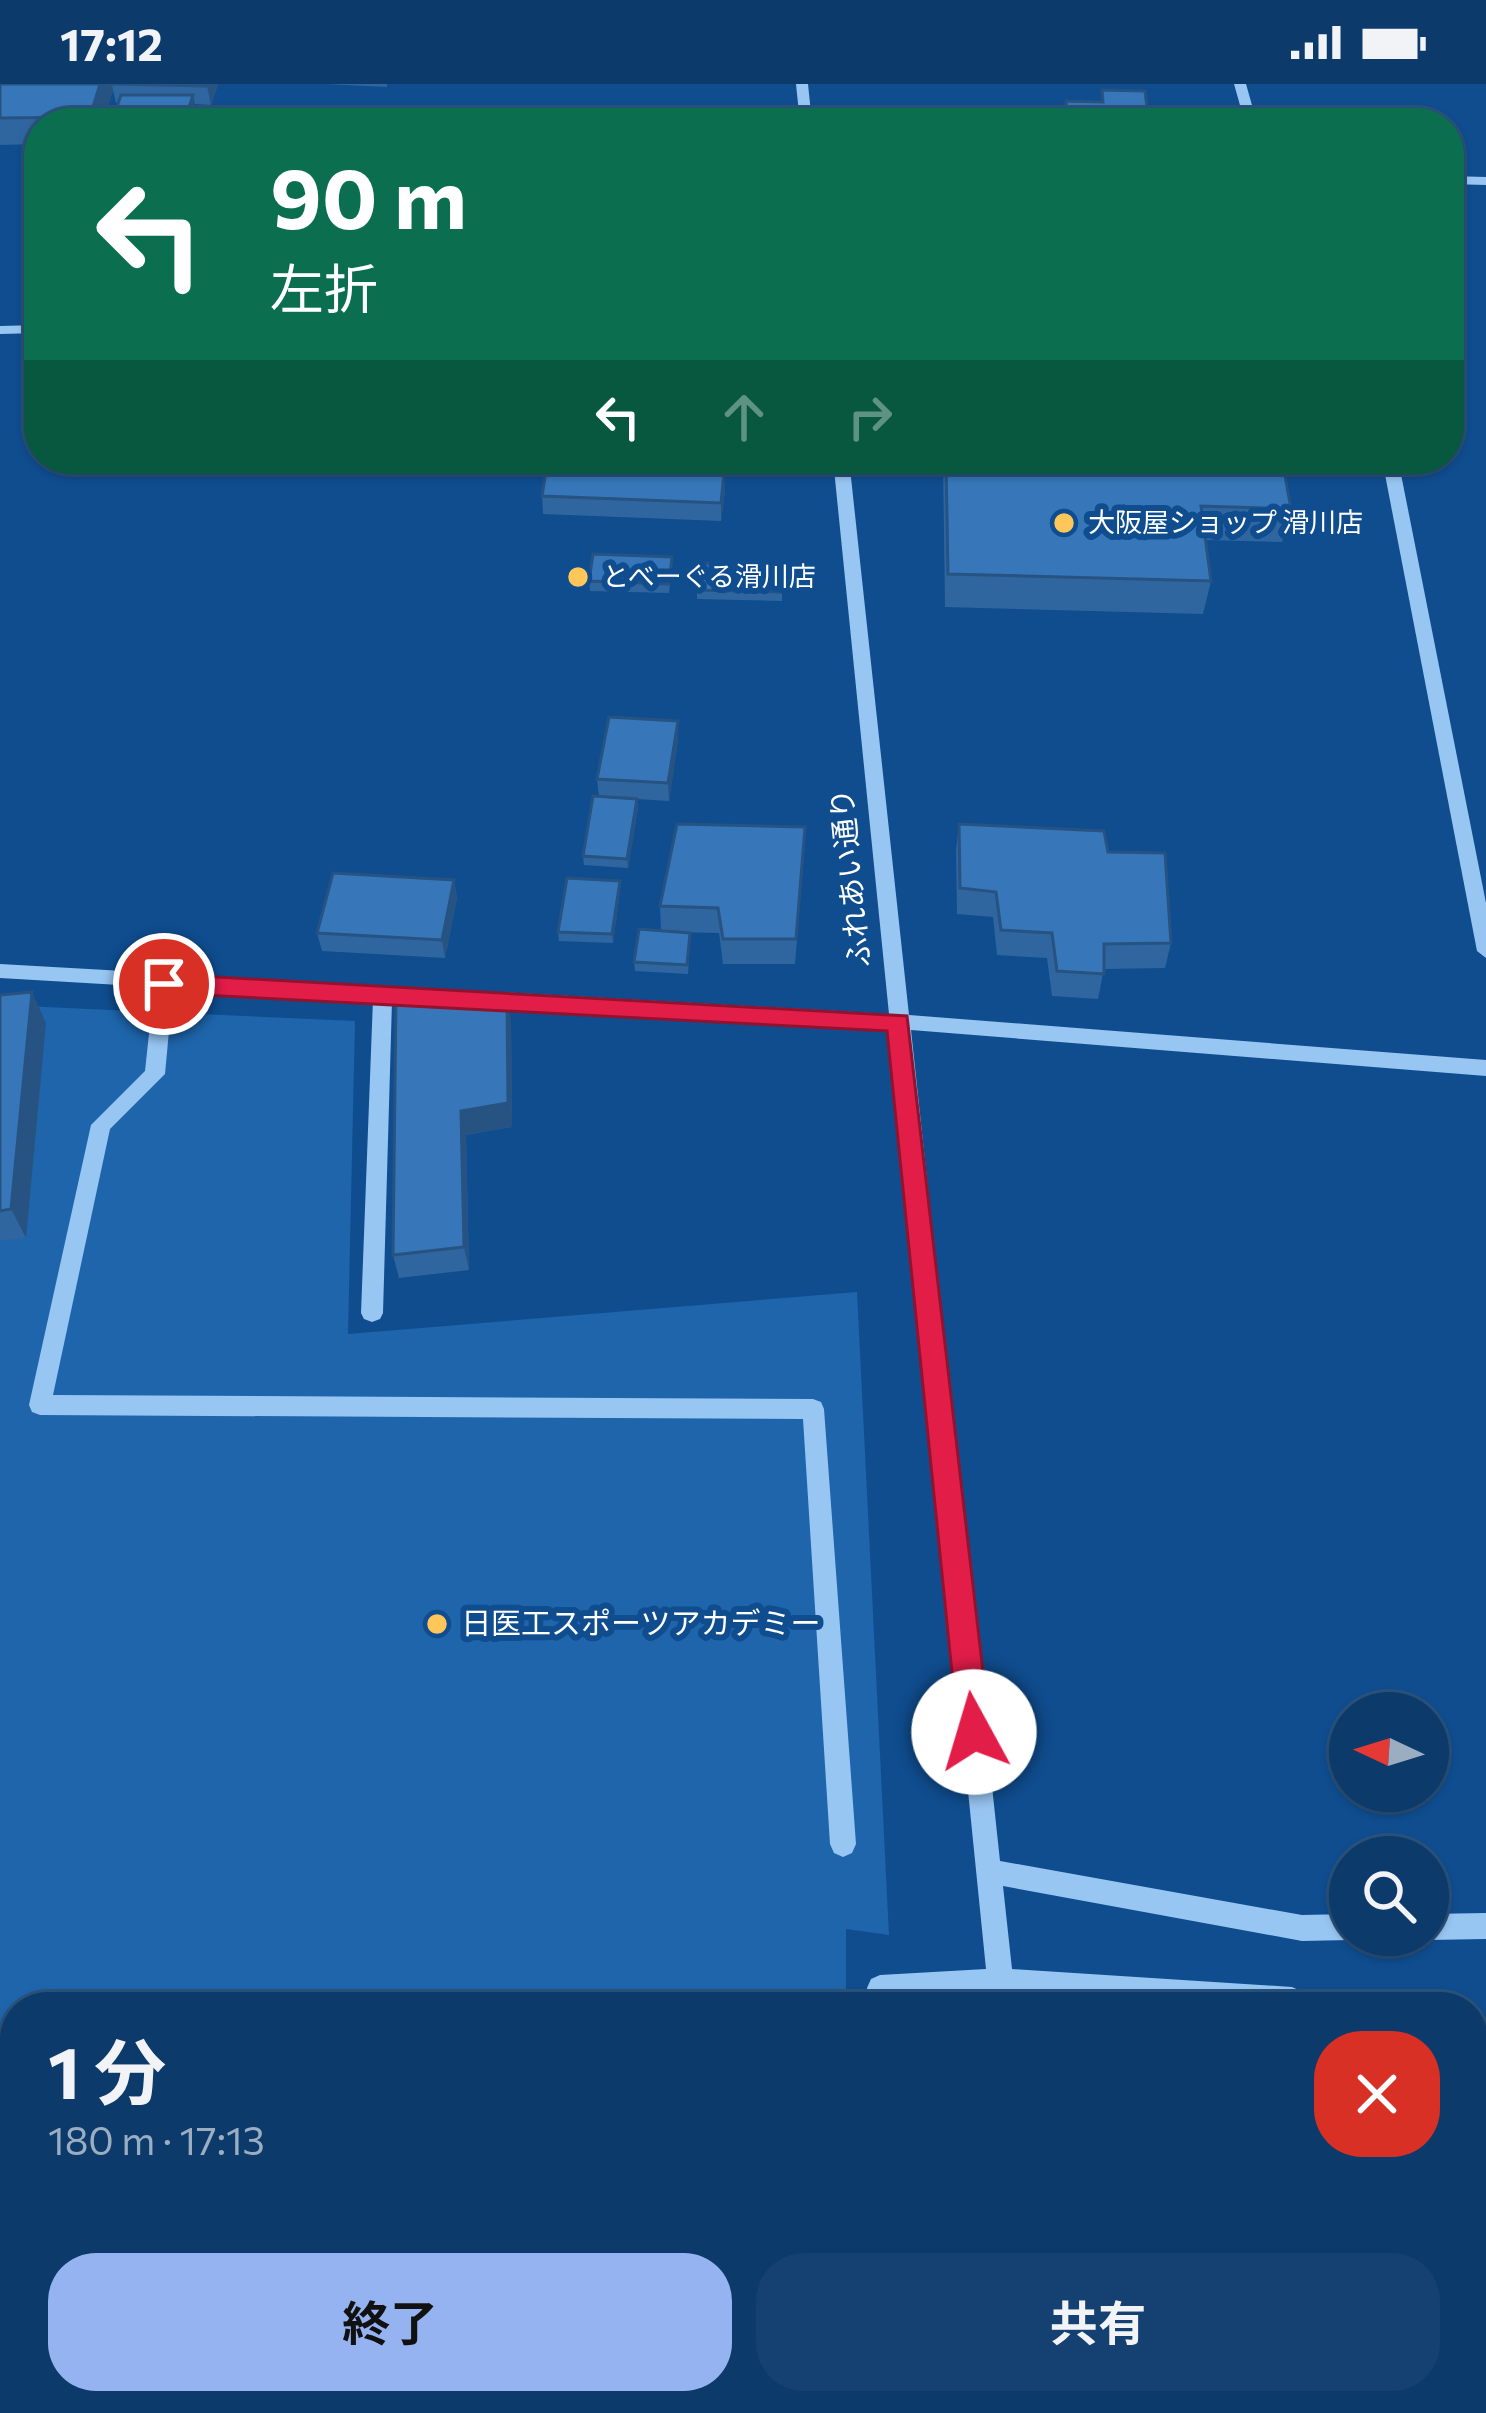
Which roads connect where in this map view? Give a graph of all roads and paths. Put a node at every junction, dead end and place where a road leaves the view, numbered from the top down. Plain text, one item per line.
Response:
1 (843, 474) edge
2 (1393, 474) edge
3 (1486, 951) edge
4 (0, 971) edge
5 (164, 984) junction
6 (383, 992) junction
7 (898, 1022) junction
8 (1486, 1068) edge
9 (372, 1313) dead end
10 (843, 1844) dead end
11 (988, 1871) junction
12 (1486, 1926) edge
13 (1449, 1927) edge
14 (1329, 1928) edge
15 (880, 1992) edge
16 (961, 1992) edge
17 (1002, 1992) edge

1 - 7 street, ふれあい通り
2 - 3 street
4 - 5 street
5 - 6 street
5 - 10 street
6 - 7 street
6 - 9 street
7 - 8 street
7 - 11 street, ふれあい通り
11 - 14 street
11 - 17 street, ふれあい通り
12 - 13 street
15 - 16 street

